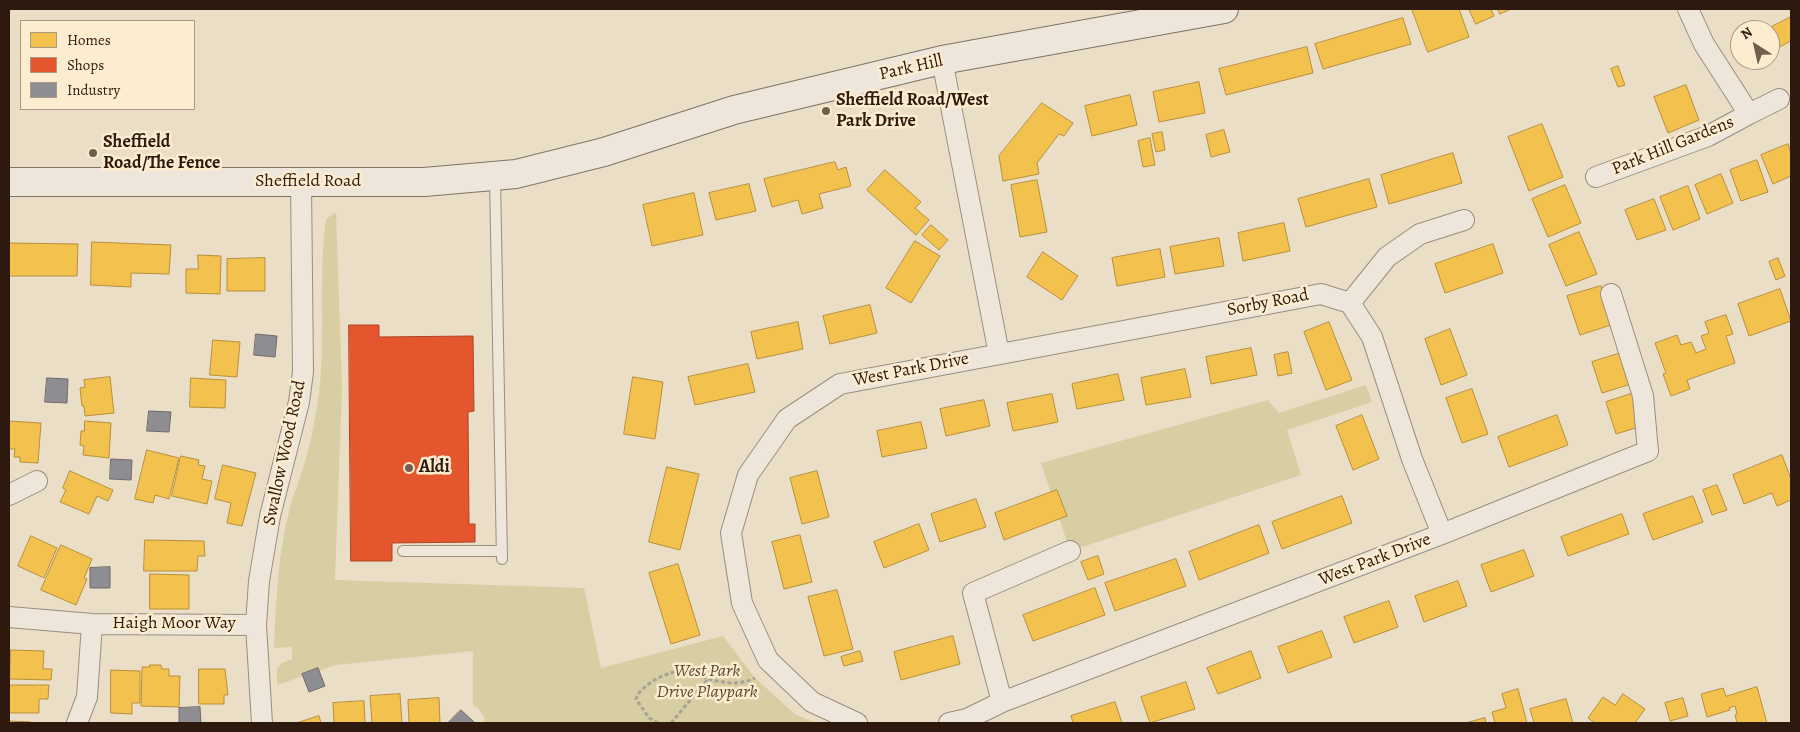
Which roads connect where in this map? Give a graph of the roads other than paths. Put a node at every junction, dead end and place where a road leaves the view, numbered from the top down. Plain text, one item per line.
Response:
1 (1223, 9) edge
2 (1688, 9) edge
3 (942, 60) junction
4 (1779, 98) dead end
5 (1749, 114) junction
6 (604, 152) joint
7 (495, 176) junction
8 (1596, 177) dead end
9 (9, 182) edge
10 (301, 182) junction
11 (1464, 220) dead end
12 (1611, 294) dead end
13 (1350, 303) junction
14 (999, 354) junction
15 (37, 481) dead end
16 (9, 495) edge
17 (1442, 534) junction
18 (403, 551) dead end
19 (1070, 551) dead end
20 (9, 617) edge
21 (92, 624) junction
22 (256, 625) junction
23 (1002, 702) junction
24 (77, 723) edge
25 (262, 723) edge
26 (857, 723) edge
27 (949, 723) edge

1 - 3 street, Park Hill
2 - 5 street, Park Hill Gardens
3 - 6 street, Park Hill
3 - 14 street
4 - 5 street, Park Hill Gardens
5 - 8 street, Park Hill Gardens
6 - 7 street, Sheffield Road
7 - 10 street, Sheffield Road
7 - 18 lane
9 - 10 street, Sheffield Road
10 - 22 street, Swallow Wood Road
11 - 13 street
12 - 17 street, West Park Drive
13 - 14 street, Sorby Road
13 - 17 street
14 - 26 street, West Park Drive
15 - 16 street
17 - 23 street, West Park Drive
19 - 23 street
20 - 21 street, Haigh Moor Way
21 - 22 street, Haigh Moor Way
21 - 24 street, Haigh Moor Way
22 - 25 street, Swallow Wood Road
23 - 27 street, West Park Drive

